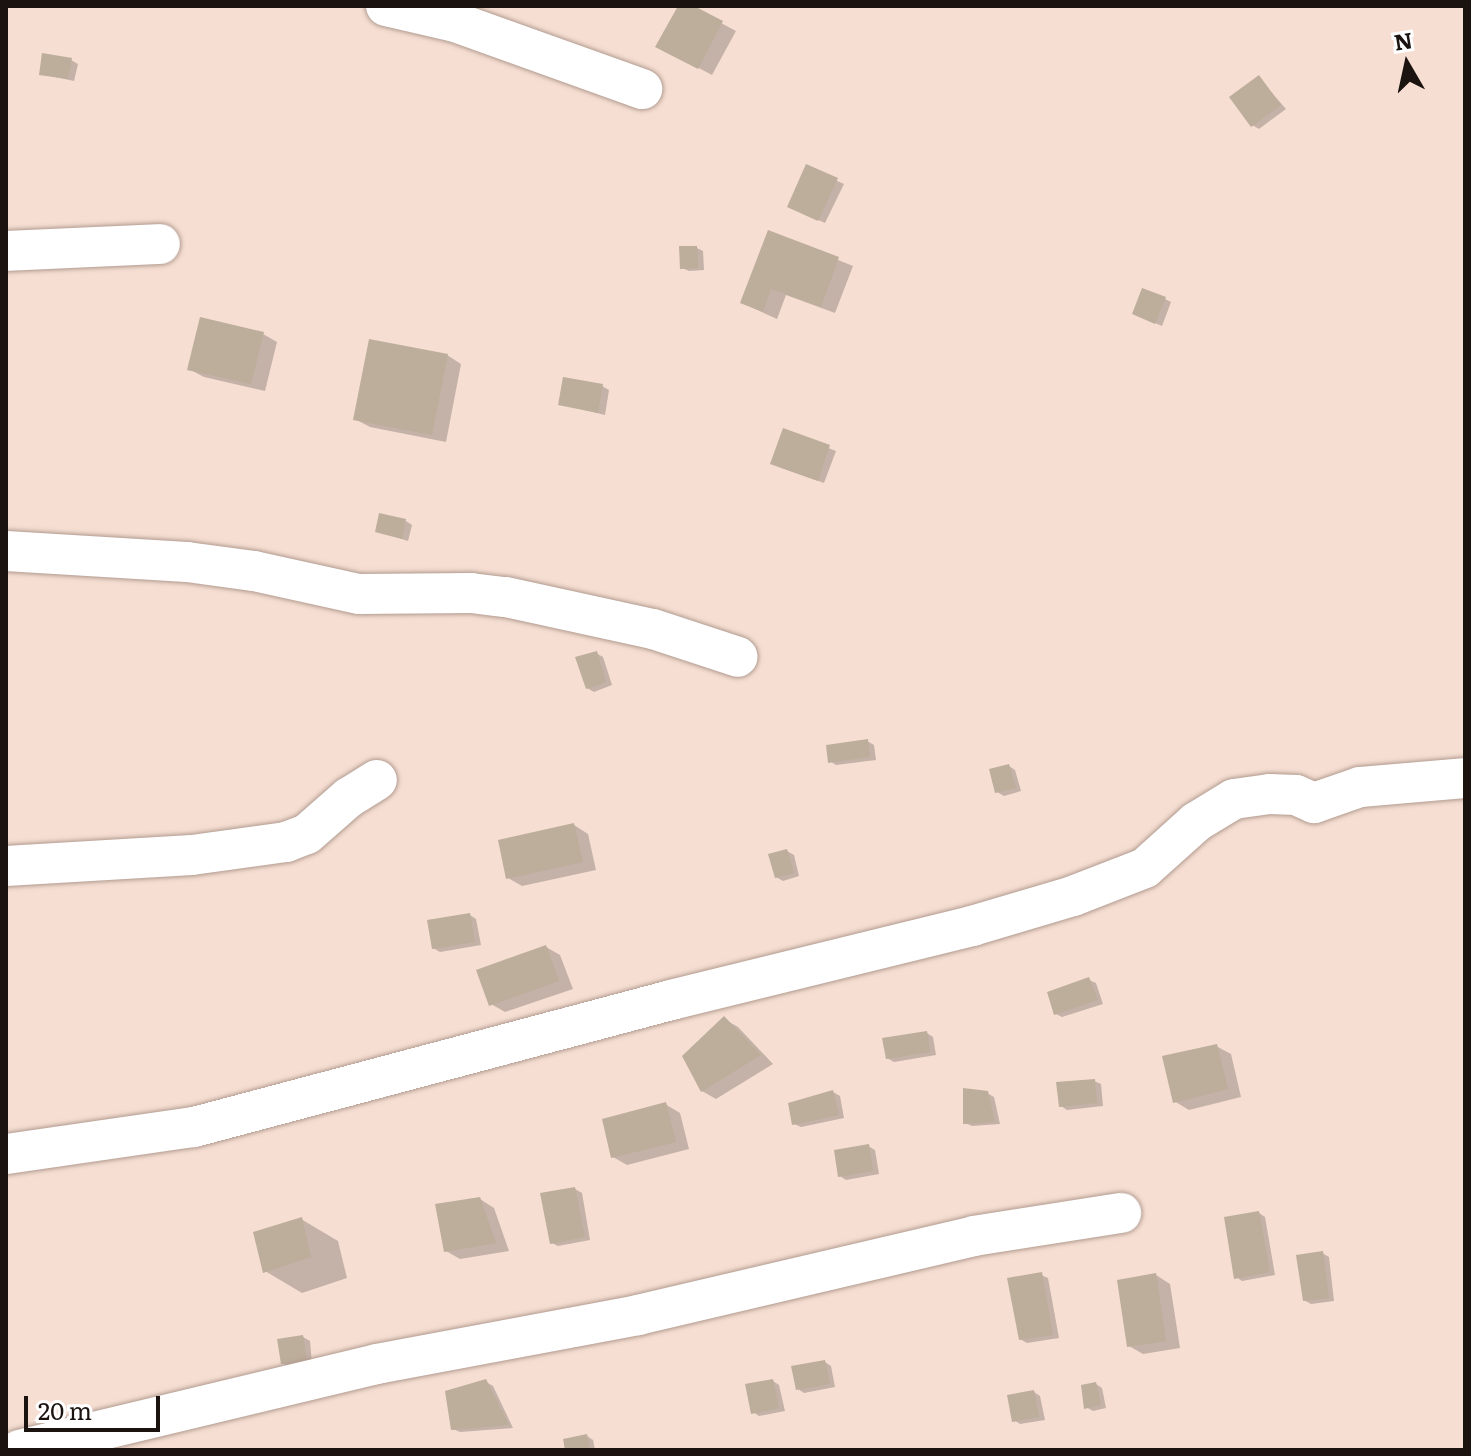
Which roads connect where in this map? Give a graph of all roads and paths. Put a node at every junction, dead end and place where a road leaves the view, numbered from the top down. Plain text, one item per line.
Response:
1 (386, 6) edge
2 (642, 89) dead end
3 (160, 244) dead end
4 (6, 251) edge
5 (6, 551) edge
6 (738, 657) dead end
7 (1465, 778) edge
8 (377, 780) dead end
9 (6, 866) edge
10 (6, 1154) edge
11 (1121, 1213) dead end
12 (19, 1450) edge

1 - 2 street
3 - 4 street
5 - 6 street
7 - 10 street
8 - 9 street
11 - 12 street

